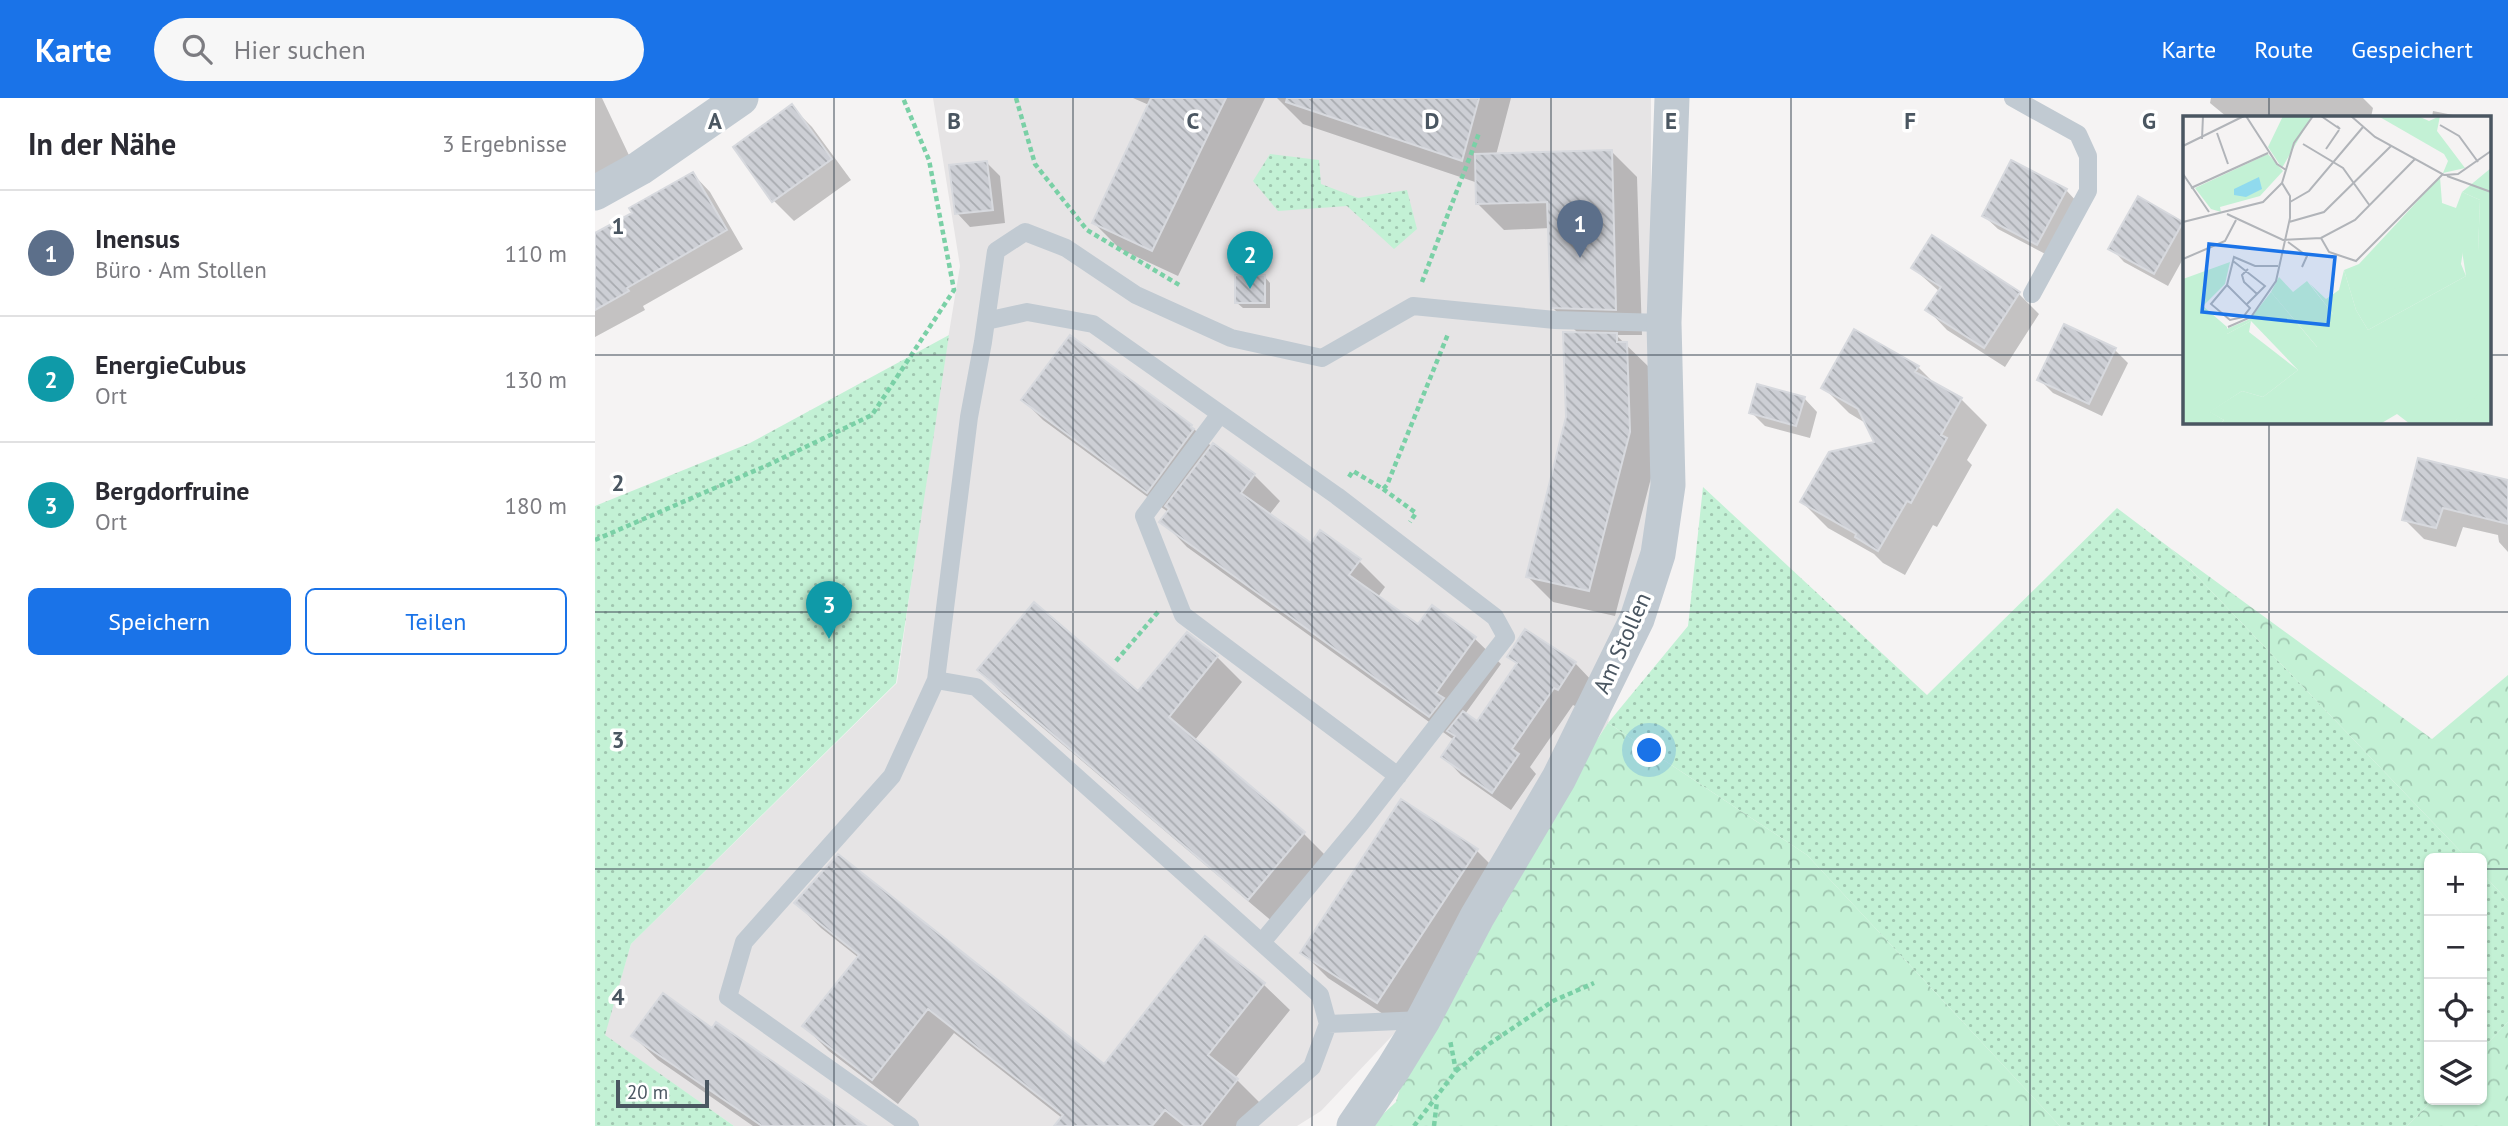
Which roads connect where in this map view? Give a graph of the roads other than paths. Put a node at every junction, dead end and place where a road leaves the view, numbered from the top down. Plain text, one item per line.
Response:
1 (741, 98) edge
2 (1672, 98) edge
3 (2013, 98) edge
4 (595, 193) edge
5 (2032, 293) dead end
6 (986, 321) junction
7 (1664, 323) junction
8 (1220, 414) junction
9 (936, 680) junction
10 (1398, 776) junction
11 (1262, 942) junction
12 (1423, 1020) junction
13 (1328, 1024) junction
14 (910, 1126) edge
15 (1245, 1126) edge
16 (1354, 1126) edge

1 - 4 street
2 - 7 street, Am Stollen
3 - 5 lane
6 - 7 lane
6 - 8 lane
6 - 9 lane
7 - 12 street, Am Stollen
8 - 10 lane
8 - 10 lane
9 - 11 lane
9 - 14 lane
10 - 11 lane
11 - 13 lane
12 - 13 lane
12 - 16 street, Am Stollen
13 - 15 lane

